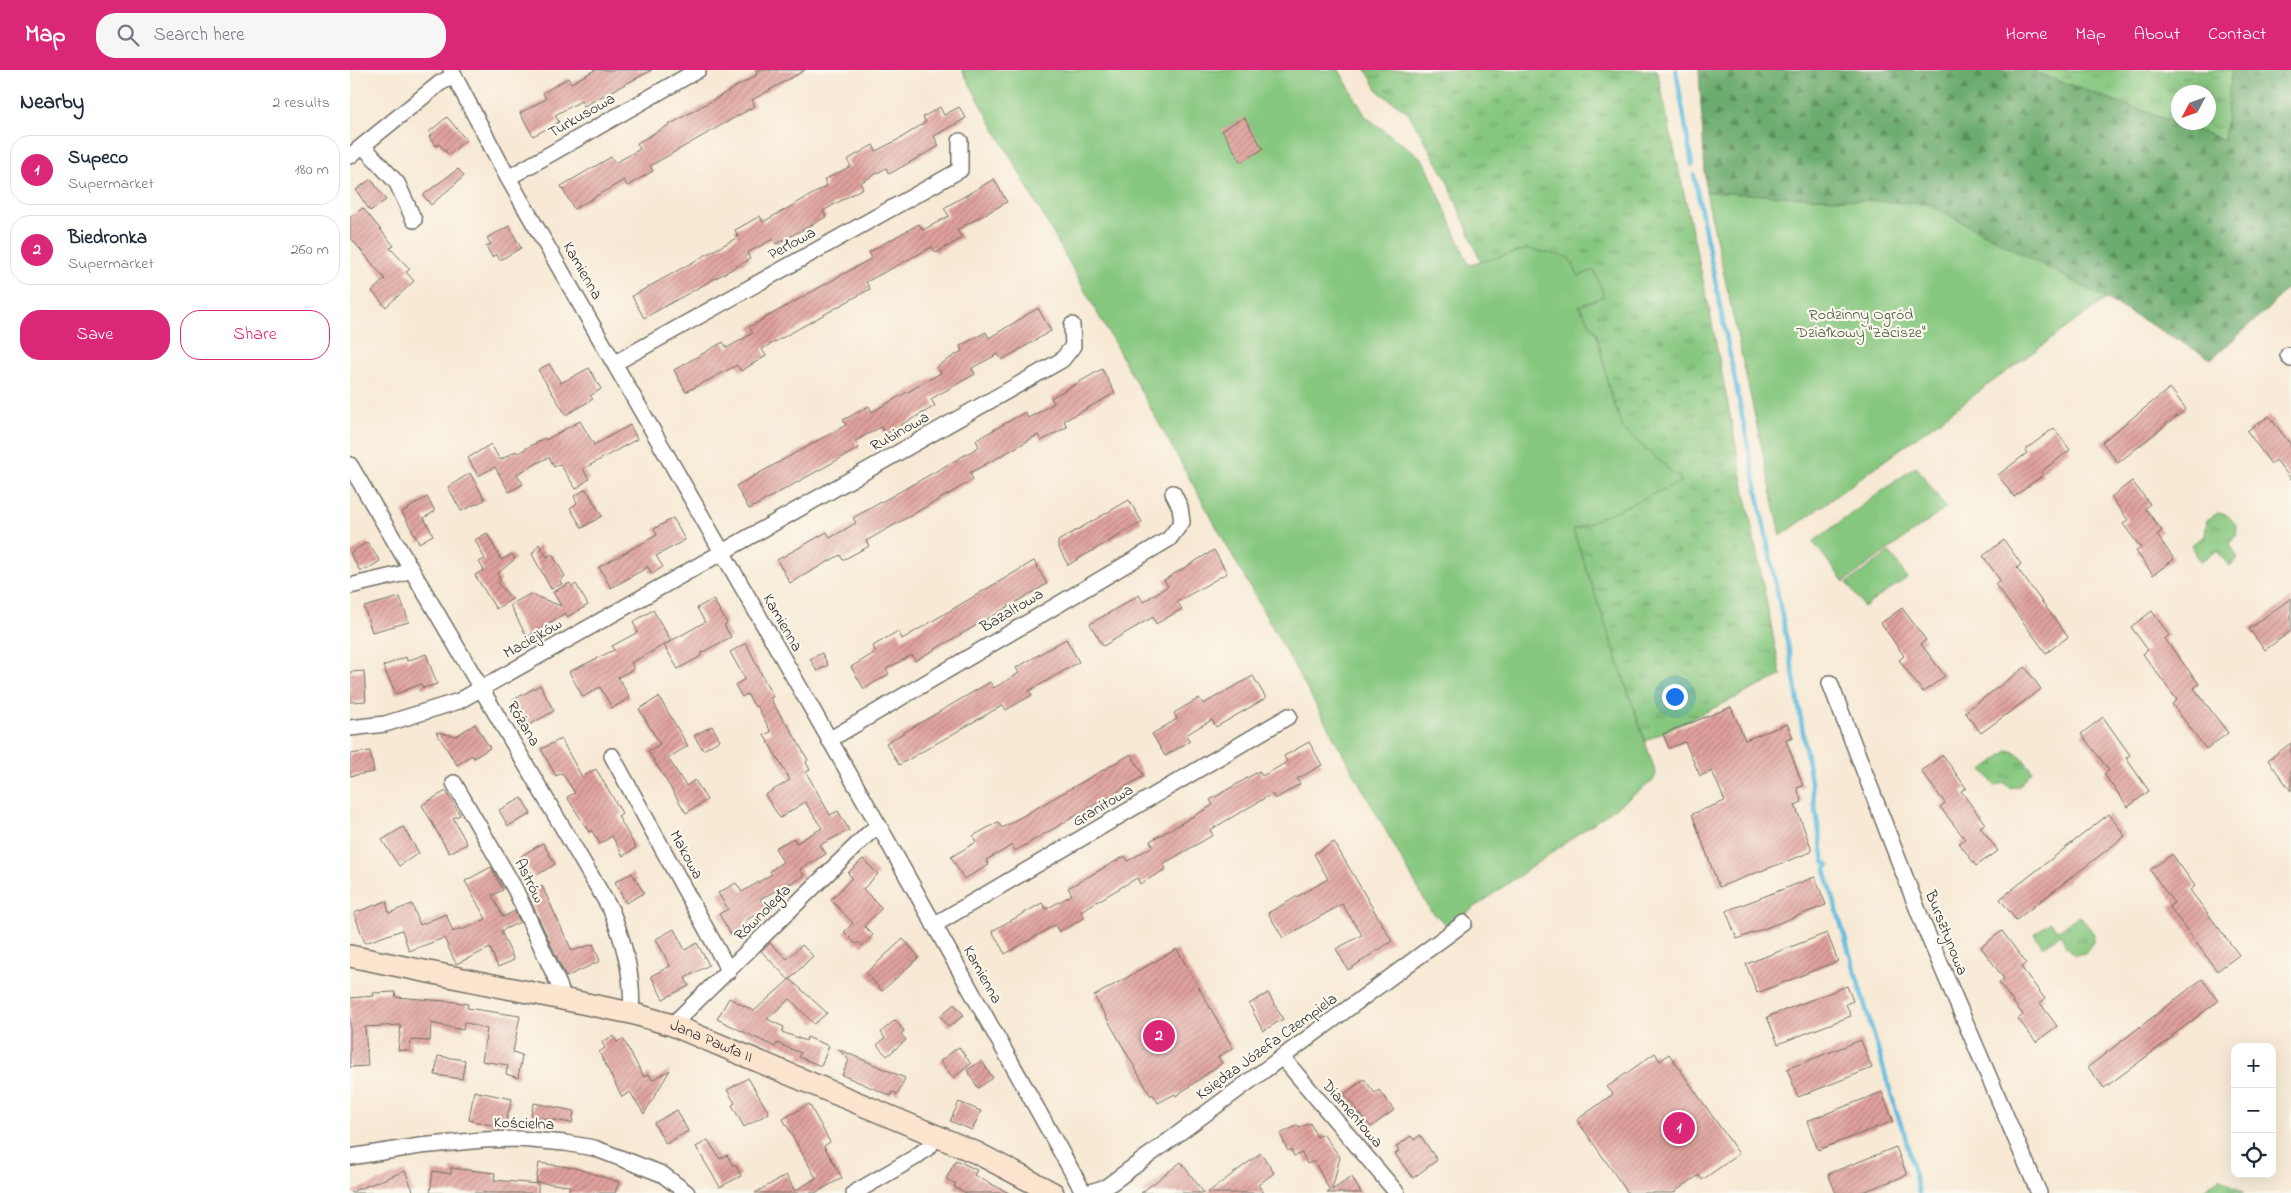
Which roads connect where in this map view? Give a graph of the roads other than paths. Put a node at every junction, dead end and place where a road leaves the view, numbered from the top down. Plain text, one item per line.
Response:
1 (698, 70) edge
2 (452, 73) edge
3 (960, 142) dead end
4 (363, 146) junction
5 (350, 156) edge
6 (508, 178) junction
7 (414, 220) dead end
8 (1072, 325) dead end
9 (615, 363) junction
10 (350, 465) edge
11 (1173, 493) dead end
12 (722, 552) junction
13 (410, 568) junction
14 (350, 586) edge
15 (1830, 683) dead end
16 (481, 689) junction
17 (1289, 716) dead end
18 (350, 728) edge
19 (829, 740) junction
20 (612, 756) dead end
21 (454, 783) dead end
22 (879, 826) junction
23 (1464, 923) dead end
24 (934, 925) junction
25 (350, 956) edge
26 (729, 971) junction
27 (564, 1000) junction
28 (631, 1013) junction
29 (672, 1025) junction
30 (1282, 1057) junction
31 (934, 1135) junction
32 (350, 1156) edge
33 (687, 1193) edge
34 (854, 1193) edge
35 (1053, 1193) edge
36 (1085, 1193) edge
37 (1397, 1193) edge
38 (2039, 1193) edge

1 - 6 street, Turkusowa
2 - 4 street
2 - 6 street, Kamienna
3 - 9 street, Perłowa
4 - 5 street
4 - 7 street
6 - 9 street, Kamienna
8 - 12 street, Rubinowa
9 - 12 street, Kamienna
10 - 13 street, Różana
11 - 19 street, Bazaltowa
12 - 16 street, Maciejków
12 - 19 street, Kamienna
13 - 14 street
13 - 16 street, Różana
15 - 38 street, Bursztynowa
16 - 18 street, Maciejków
16 - 28 street, Różana
17 - 24 street, Granitowa
19 - 22 street, Kamienna
20 - 26 street, Makowa
21 - 27 street, Astrów
22 - 24 street, Kamienna
22 - 26 street, Równoległa
23 - 30 street, Księdza Józefa Czempiela
24 - 36 street, Kamienna
25 - 27 street, Jana Pawła II
26 - 29 street, Równoległa
27 - 28 street, Jana Pawła II
28 - 29 street, Jana Pawła II
29 - 31 street, Jana Pawła II
30 - 36 street, Księdza Józefa Czempiela
30 - 37 street, Diamentowa
31 - 34 street
31 - 35 street, Jana Pawła II
32 - 33 street, Kościelna

